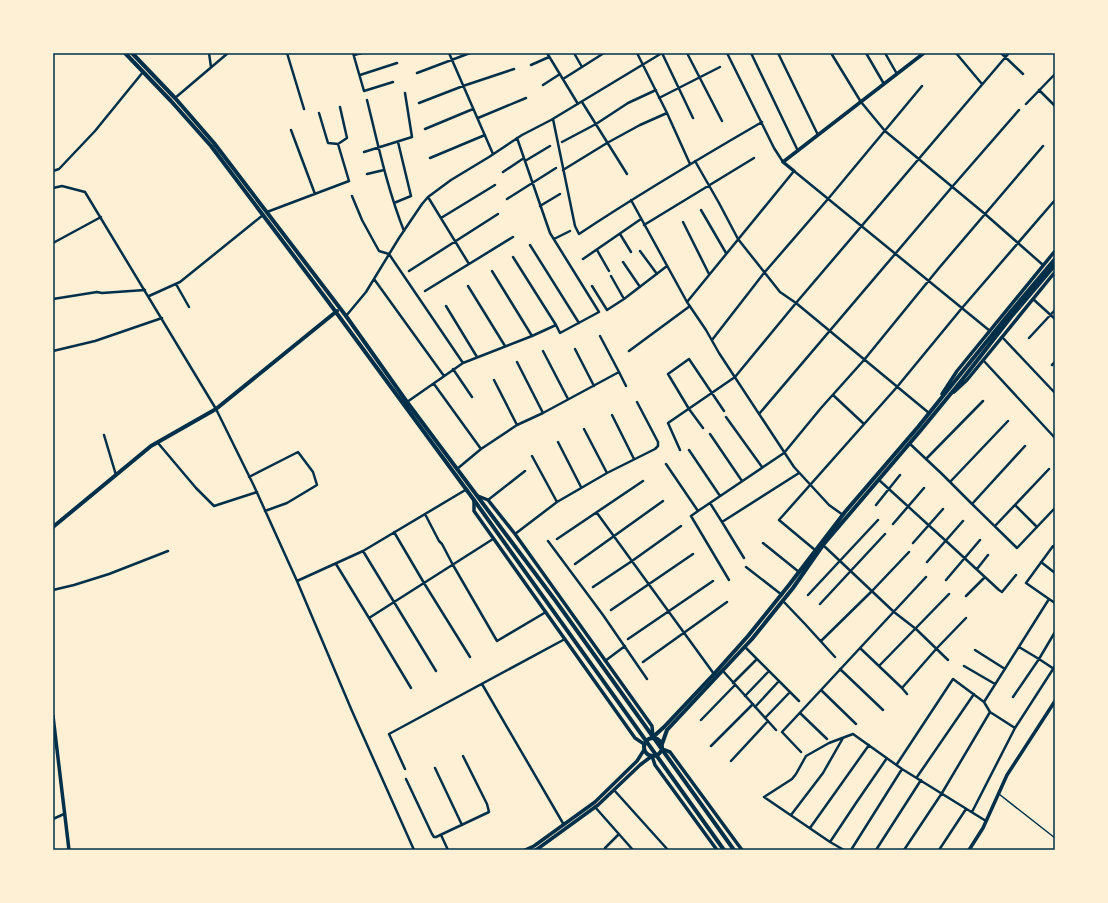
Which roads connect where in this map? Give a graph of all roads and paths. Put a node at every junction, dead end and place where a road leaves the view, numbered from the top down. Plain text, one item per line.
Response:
1 (125, 53) edge
2 (132, 53) edge
3 (209, 53) edge
4 (228, 53) edge
5 (287, 53) edge
6 (362, 53) edge
7 (449, 53) edge
8 (470, 53) edge
9 (547, 53) edge
10 (574, 53) edge
11 (604, 53) edge
12 (637, 53) edge
13 (662, 53) edge
14 (687, 53) edge
15 (727, 53) edge
16 (751, 53) edge
17 (778, 53) edge
18 (831, 53) edge
19 (866, 53) edge
20 (885, 53) edge
21 (924, 53) edge
22 (956, 53) edge
23 (1001, 53) edge
24 (1009, 53) edge
25 (353, 54) edge
26 (549, 56) junction
27 (1005, 57) junction
28 (452, 60) junction
29 (397, 63) dead end
30 (531, 65) dead end
31 (642, 65) junction
32 (211, 67) junction
33 (582, 67) junction
34 (720, 67) dead end
35 (514, 70) dead end
36 (143, 72) junction
37 (417, 73) dead end
38 (560, 74) junction
39 (897, 74) junction
40 (1023, 74) dead end
41 (1055, 74) edge
42 (360, 76) junction
43 (699, 77) junction
44 (563, 79) junction
45 (393, 82) dead end
46 (884, 84) junction
47 (982, 84) junction
48 (543, 85) dead end
49 (463, 86) junction
50 (922, 86) dead end
51 (679, 88) junction
52 (656, 90) junction
53 (1039, 90) junction
54 (405, 93) dead end
55 (175, 98) junction
56 (526, 98) dead end
57 (660, 98) junction
58 (368, 100) dead end
59 (582, 102) junction
60 (861, 102) junction
61 (419, 103) dead end
62 (578, 104) junction
63 (1026, 104) dead end
64 (1055, 106) edge
65 (340, 107) dead end
66 (304, 109) dead end
67 (473, 109) junction
68 (1019, 110) dead end
69 (319, 113) dead end
70 (667, 113) junction
71 (478, 118) junction
72 (693, 118) dead end
73 (553, 119) junction
74 (722, 121) dead end
75 (762, 122) junction
76 (596, 124) junction
77 (425, 129) dead end
78 (291, 130) dead end
79 (885, 131) junction
80 (485, 135) junction
81 (819, 135) junction
82 (517, 138) junction
83 (398, 142) junction
84 (562, 142) dead end
85 (608, 143) junction
86 (338, 144) junction
87 (550, 146) dead end
88 (1043, 146) dead end
89 (379, 148) junction
90 (798, 151) junction
91 (364, 152) dead end
92 (493, 154) junction
93 (430, 158) dead end
94 (754, 158) dead end
95 (919, 158) junction
96 (525, 159) junction
97 (695, 161) junction
98 (783, 162) junction
99 (690, 164) junction
100 (556, 168) dead end
101 (384, 170) junction
102 (563, 170) junction
103 (53, 171) edge
104 (794, 171) junction
105 (503, 172) dead end
106 (367, 174) dead end
107 (626, 174) dead end
108 (532, 183) junction
109 (495, 185) dead end
110 (708, 186) junction
111 (952, 187) junction
112 (53, 188) edge
113 (315, 194) junction
114 (560, 194) dead end
115 (352, 196) dead end
116 (428, 197) junction
117 (507, 199) dead end
118 (828, 199) junction
119 (630, 200) junction
120 (1055, 200) edge
121 (394, 203) junction
122 (540, 206) junction
123 (701, 210) dead end
124 (267, 212) junction
125 (498, 214) dead end
126 (985, 214) junction
127 (263, 215) junction
128 (101, 217) junction
129 (441, 218) junction
130 (641, 219) junction
131 (683, 222) dead end
132 (644, 225) junction
133 (862, 226) junction
134 (570, 230) dead end
135 (404, 231) junction
136 (620, 234) junction
137 (513, 237) dead end
138 (554, 239) junction
139 (738, 239) junction
140 (455, 241) junction
141 (53, 243) edge
142 (1018, 243) junction
143 (530, 245) dead end
144 (597, 250) junction
145 (640, 251) dead end
146 (1055, 251) edge
147 (631, 252) dead end
148 (726, 253) junction
149 (896, 253) junction
150 (389, 254) junction
151 (513, 257) dead end
152 (583, 259) dead end
153 (1055, 259) edge
154 (623, 262) dead end
155 (469, 264) junction
156 (1044, 265) junction
157 (1055, 265) edge
158 (667, 266) junction
159 (409, 271) dead end
160 (492, 271) dead end
161 (609, 271) dead end
162 (1055, 272) edge
163 (764, 273) junction
164 (657, 274) junction
165 (709, 274) junction
166 (611, 276) dead end
167 (374, 279) junction
168 (929, 280) junction
169 (176, 284) junction
170 (468, 286) dead end
171 (592, 286) dead end
172 (640, 287) junction
173 (145, 290) junction
174 (426, 291) dead end
175 (149, 296) junction
176 (53, 299) edge
177 (624, 299) junction
178 (1033, 299) junction
179 (687, 302) junction
180 (796, 303) junction
181 (446, 306) dead end
182 (690, 306) junction
183 (189, 307) dead end
184 (962, 308) junction
185 (338, 310) junction
186 (1055, 310) edge
187 (1051, 315) junction
188 (346, 316) junction
189 (162, 318) junction
190 (1055, 319) edge
191 (579, 323) junction
192 (556, 325) junction
193 (830, 331) junction
194 (990, 331) junction
195 (532, 336) junction
196 (600, 336) dead end
197 (1002, 337) junction
198 (1029, 338) dead end
199 (712, 340) junction
200 (505, 346) junction
201 (574, 349) dead end
202 (53, 351) edge
203 (543, 351) dead end
204 (629, 351) dead end
205 (476, 357) junction
206 (864, 360) junction
207 (983, 360) junction
208 (463, 362) junction
209 (517, 362) dead end
210 (1055, 362) edge
211 (1052, 365) dead end
212 (453, 369) junction
213 (619, 372) junction
214 (444, 376) junction
215 (735, 377) junction
216 (960, 378) junction
217 (494, 380) dead end
218 (434, 384) junction
219 (594, 386) junction
220 (626, 386) dead end
221 (897, 387) junction
222 (712, 393) junction
223 (1055, 393) edge
224 (833, 395) junction
225 (472, 397) dead end
226 (568, 399) junction
227 (983, 401) dead end
228 (407, 402) junction
229 (637, 402) dead end
230 (938, 405) junction
231 (216, 409) junction
232 (689, 409) junction
233 (724, 411) dead end
234 (542, 413) junction
235 (928, 413) junction
236 (759, 414) junction
237 (612, 415) dead end
238 (726, 417) dead end
239 (1008, 420) dead end
240 (864, 424) junction
241 (517, 425) junction
242 (703, 428) dead end
243 (584, 429) dead end
244 (710, 434) dead end
245 (104, 435) dead end
246 (1055, 438) edge
247 (157, 442) junction
248 (558, 442) dead end
249 (909, 443) junction
250 (1025, 446) dead end
251 (481, 449) junction
252 (680, 450) dead end
253 (689, 450) dead end
254 (784, 452) junction
255 (532, 456) dead end
256 (634, 459) junction
257 (926, 459) junction
258 (666, 464) dead end
259 (762, 467) junction
260 (457, 469) junction
261 (1050, 469) dead end
262 (524, 472) dead end
263 (608, 473) junction
264 (799, 473) junction
265 (116, 475) junction
266 (900, 475) dead end
267 (249, 477) junction
268 (879, 480) junction
269 (643, 481) dead end
270 (742, 481) junction
271 (950, 482) junction
272 (810, 485) junction
273 (471, 487) junction
274 (582, 487) junction
275 (924, 488) dead end
276 (889, 489) junction
277 (466, 490) junction
278 (257, 492) junction
279 (478, 496) junction
280 (720, 497) junction
281 (474, 500) junction
282 (488, 500) junction
283 (663, 501) dead end
284 (556, 502) junction
285 (710, 503) junction
286 (972, 504) junction
287 (876, 505) dead end
288 (1015, 505) junction
289 (908, 506) junction
290 (1055, 508) edge
291 (943, 509) dead end
292 (265, 511) junction
293 (698, 511) junction
294 (597, 513) junction
295 (425, 514) junction
296 (844, 516) junction
297 (878, 520) dead end
298 (963, 521) dead end
299 (722, 522) junction
300 (893, 524) dead end
301 (929, 525) junction
302 (53, 526) edge
303 (681, 526) dead end
304 (995, 526) junction
305 (1038, 527) junction
306 (394, 532) junction
307 (515, 534) junction
308 (885, 534) dead end
309 (614, 537) junction
310 (494, 539) junction
311 (557, 539) dead end
312 (980, 540) dead end
313 (548, 541) dead end
314 (946, 541) junction
315 (913, 543) dead end
316 (763, 544) dead end
317 (823, 545) junction
318 (1055, 547) edge
319 (815, 550) junction
320 (168, 551) dead end
321 (363, 551) junction
322 (909, 552) dead end
323 (693, 554) dead end
324 (988, 555) dead end
325 (744, 558) dead end
326 (965, 558) junction
327 (632, 561) junction
328 (840, 561) junction
329 (927, 562) dead end
330 (1041, 562) junction
331 (336, 564) junction
332 (575, 564) dead end
333 (453, 565) junction
334 (746, 567) dead end
335 (977, 569) junction
336 (850, 571) junction
337 (799, 572) junction
338 (1055, 573) edge
339 (1016, 575) dead end
340 (926, 577) dead end
341 (984, 577) junction
342 (729, 580) dead end
343 (946, 580) dead end
344 (297, 581) junction
345 (713, 581) dead end
346 (424, 583) junction
347 (648, 584) junction
348 (593, 586) dead end
349 (53, 590) edge
350 (872, 591) junction
351 (950, 594) dead end
352 (782, 595) junction
353 (808, 596) dead end
354 (966, 596) dead end
355 (1049, 599) junction
356 (782, 601) junction
357 (394, 602) junction
358 (727, 602) dead end
359 (1055, 603) edge
360 (820, 604) dead end
361 (611, 610) dead end
362 (546, 612) junction
363 (668, 612) junction
364 (894, 612) junction
365 (369, 618) junction
366 (966, 618) dead end
367 (916, 629) junction
368 (1055, 632) edge
369 (683, 633) junction
370 (565, 639) junction
371 (628, 639) dead end
372 (821, 641) junction
373 (625, 646) junction
374 (744, 647) junction
375 (1018, 647) junction
376 (860, 648) junction
377 (937, 648) junction
378 (975, 650) dead end
379 (470, 657) dead end
380 (835, 657) dead end
381 (757, 659) junction
382 (1039, 659) junction
383 (948, 660) dead end
384 (605, 661) junction
385 (643, 662) dead end
386 (879, 666) junction
387 (964, 666) dead end
388 (1054, 668) edge
389 (840, 669) junction
390 (1005, 669) junction
391 (436, 671) dead end
392 (723, 671) junction
393 (769, 671) junction
394 (714, 674) junction
395 (647, 679) dead end
396 (780, 681) junction
397 (482, 684) junction
398 (734, 684) junction
399 (995, 684) junction
400 (411, 688) dead end
401 (902, 688) junction
402 (821, 690) junction
403 (790, 692) junction
404 (907, 694) dead end
405 (974, 694) junction
406 (745, 696) junction
407 (1013, 697) dead end
408 (1055, 700) edge
409 (799, 701) dead end
410 (984, 702) junction
411 (752, 704) junction
412 (756, 707) junction
413 (883, 710) dead end
414 (990, 712) junction
415 (800, 713) junction
416 (53, 716) edge
417 (701, 720) dead end
418 (767, 720) junction
419 (856, 724) dead end
420 (1015, 728) junction
421 (776, 730) dead end
422 (653, 737) junction
423 (844, 738) junction
424 (828, 739) dead end
425 (55, 744) edge
426 (644, 744) junction
427 (662, 744) junction
428 (868, 745) junction
429 (711, 746) dead end
430 (662, 749) junction
431 (644, 750) junction
432 (801, 752) dead end
433 (463, 756) dead end
434 (652, 756) junction
435 (888, 758) junction
436 (731, 761) dead end
437 (897, 764) junction
438 (435, 768) dead end
439 (405, 769) dead end
440 (902, 769) junction
441 (917, 777) junction
442 (406, 779) dead end
443 (921, 780) junction
444 (614, 790) junction
445 (942, 793) junction
446 (999, 794) junction
447 (595, 807) junction
448 (966, 809) junction
449 (972, 812) junction
450 (64, 814) junction
451 (791, 815) junction
452 (53, 818) edge
453 (986, 821) junction
454 (462, 825) junction
455 (564, 825) junction
456 (810, 828) junction
457 (619, 834) junction
458 (441, 835) junction
459 (1055, 838) edge
460 (830, 842) junction
461 (840, 849) edge
462 (69, 850) edge
463 (414, 850) edge
464 (448, 850) edge
465 (525, 850) edge
466 (536, 850) edge
467 (605, 850) edge
468 (633, 850) edge
469 (668, 850) edge
470 (717, 850) edge
471 (724, 850) edge
472 (734, 850) edge
473 (742, 850) edge
474 (835, 850) edge
475 (844, 850) edge
476 (851, 850) edge
477 (876, 850) edge
478 (904, 850) edge
479 (939, 850) edge
480 (969, 850) edge

1 - 36 main road
2 - 55 main road
3 - 32 street
4 - 32 street
5 - 66 street
6 - 25 street
7 - 28 street
8 - 28 street
9 - 26 street
10 - 33 street
11 - 33 street
12 - 31 street
13 - 31 street
13 - 51 street
14 - 43 street
15 - 75 street
16 - 90 street
17 - 81 street
18 - 60 street
19 - 46 street
20 - 39 street
21 - 39 street
22 - 47 street
23 - 27 street
24 - 27 street
25 - 42 street
26 - 30 street
26 - 38 street
27 - 40 street
27 - 47 street
28 - 37 street
28 - 49 street
29 - 42 street
31 - 52 street
31 - 59 street
32 - 55 street
33 - 44 street
34 - 43 street
35 - 49 street
36 - 103 street
36 - 127 main road
38 - 44 street
38 - 48 street
39 - 46 street
41 - 53 street
42 - 45 street
43 - 51 street
43 - 74 street
44 - 62 street
46 - 60 street
47 - 95 street
49 - 61 street
49 - 67 street
50 - 79 street
51 - 57 street
51 - 72 street
52 - 57 street
52 - 76 street
53 - 63 street
53 - 64 street
54 - 83 street
55 - 124 main road
56 - 71 street
57 - 70 street
58 - 89 street
59 - 62 street
59 - 76 street
60 - 79 street
60 - 81 street
62 - 73 street
65 - 86 street
67 - 71 street
67 - 77 street
68 - 111 street
69 - 86 street
70 - 85 street
70 - 99 street
71 - 80 street
73 - 82 street
73 - 102 street
75 - 97 street
75 - 98 street
76 - 84 street
76 - 85 street
78 - 113 street
79 - 95 street
79 - 118 street
80 - 92 street
80 - 93 street
81 - 90 street
82 - 92 street
82 - 96 street
83 - 89 street
83 - 121 street
85 - 102 street
85 - 107 street
86 - 113 street
87 - 96 street
88 - 126 street
89 - 91 street
89 - 101 street
90 - 98 street
92 - 116 street
94 - 110 street
95 - 111 street
95 - 133 street
96 - 105 street
96 - 108 street
97 - 99 street
97 - 110 street
98 - 104 street
99 - 119 street
100 - 108 street
101 - 106 street
101 - 121 street
102 - 119 street
104 - 118 street
104 - 139 street
108 - 117 street
108 - 122 street
109 - 129 street
110 - 132 street
110 - 139 street
111 - 126 street
111 - 149 street
112 - 128 street
113 - 124 street
114 - 122 street
115 - 150 street
116 - 129 street
116 - 135 street
118 - 133 street
118 - 163 street
119 - 130 street
120 - 142 street
121 - 135 street
122 - 138 street
123 - 148 street
124 - 185 main road
125 - 140 street
126 - 142 street
126 - 168 street
127 - 169 street
127 - 185 main road
128 - 141 street
128 - 173 street
129 - 140 street
130 - 132 street
130 - 136 street
131 - 165 street
132 - 158 street
133 - 149 street
133 - 180 street
134 - 138 street
135 - 150 street
136 - 144 street
136 - 147 street
137 - 155 street
138 - 191 street
139 - 148 street
139 - 163 street
140 - 155 street
140 - 159 street
142 - 156 street
142 - 184 street
143 - 191 street
144 - 152 street
144 - 161 street
145 - 164 street
146 - 156 street
148 - 165 street
149 - 168 street
149 - 193 street
150 - 167 street
150 - 208 street
151 - 192 street
153 - 216 main road
154 - 172 street
155 - 174 street
156 - 194 street
157 - 216 main road
158 - 164 street
158 - 179 street
160 - 195 street
162 - 178 street
163 - 180 street
163 - 199 street
164 - 172 street
165 - 179 street
166 - 177 street
167 - 188 street
167 - 214 street
168 - 184 street
168 - 206 street
169 - 175 street
169 - 183 street
170 - 200 street
171 - 177 street
172 - 177 street
173 - 175 street
173 - 176 street
175 - 189 street
178 - 187 street
178 - 197 street
179 - 182 street
180 - 193 street
180 - 215 street
181 - 205 street
182 - 199 street
182 - 204 street
184 - 194 street
184 - 221 street
185 - 188 main road
185 - 231 main road
185 - 277 main road
186 - 187 street
187 - 190 street
187 - 198 street
188 - 228 main road
189 - 202 street
189 - 231 street
191 - 192 street
192 - 195 street
193 - 206 street
193 - 236 street
194 - 230 street
195 - 200 street
196 - 213 street
197 - 207 street
197 - 223 street
199 - 215 street
200 - 205 street
201 - 219 street
203 - 226 street
205 - 208 street
206 - 221 street
206 - 224 street
207 - 230 street
207 - 246 street
208 - 212 street
209 - 234 street
210 - 211 street
212 - 214 street
212 - 225 street
213 - 219 street
213 - 220 street
214 - 218 street
215 - 222 street
215 - 236 street
216 - 230 main road
217 - 241 street
218 - 228 street
218 - 251 street
219 - 226 street
221 - 235 street
221 - 240 street
222 - 232 street
222 - 232 street
222 - 233 street
224 - 240 street
224 - 254 street
226 - 234 street
227 - 257 street
228 - 260 main road
229 - 256 street
230 - 235 main road
230 - 249 main road
231 - 247 main road
231 - 267 street
232 - 242 street
232 - 252 street
234 - 241 street
235 - 296 main road
236 - 254 street
237 - 256 street
238 - 259 street
239 - 271 street
240 - 272 street
241 - 251 street
243 - 263 street
244 - 270 street
245 - 265 street
247 - 265 main road
247 - 278 street
248 - 274 street
249 - 257 street
249 - 268 main road
250 - 286 street
251 - 260 street
253 - 280 street
254 - 259 street
254 - 264 street
255 - 284 street
256 - 263 street
257 - 271 street
258 - 293 street
259 - 270 street
260 - 273 main road
261 - 288 street
262 - 282 street
263 - 274 street
264 - 272 street
264 - 299 street
265 - 302 main road
266 - 276 street
267 - 278 street
267 - 292 street
268 - 276 street
268 - 296 main road
269 - 294 street
270 - 280 street
271 - 286 street
272 - 296 street
272 - 319 street
273 - 277 street
273 - 279 main road
274 - 284 street
275 - 289 street
276 - 287 street
276 - 289 street
277 - 281 main road
277 - 295 street
278 - 292 street
279 - 282 street
279 - 472 main road
280 - 285 street
281 - 310 street
281 - 471 main road
282 - 307 street
283 - 309 street
284 - 307 street
285 - 293 street
285 - 299 street
286 - 304 street
288 - 304 street
288 - 305 street
289 - 300 street
289 - 301 street
290 - 305 street
291 - 301 street
292 - 344 street
293 - 342 street
294 - 309 street
294 - 311 street
295 - 306 street
295 - 333 street
296 - 317 main road
296 - 319 main road
297 - 328 street
298 - 314 street
299 - 325 street
301 - 314 street
301 - 315 street
303 - 327 street
304 - 305 street
306 - 321 street
306 - 346 street
307 - 384 street
308 - 336 street
309 - 327 street
309 - 332 street
310 - 333 street
310 - 362 street
312 - 326 street
313 - 373 street
314 - 326 street
314 - 329 street
316 - 337 street
317 - 328 street
317 - 356 main road
318 - 330 street
319 - 337 main road
320 - 349 street
321 - 331 street
321 - 357 street
322 - 350 street
323 - 347 street
324 - 335 street
326 - 335 street
326 - 343 street
327 - 347 street
327 - 348 street
328 - 336 street
328 - 353 street
330 - 338 street
330 - 355 street
331 - 344 street
331 - 365 street
333 - 346 street
333 - 362 street
334 - 352 street
335 - 341 street
336 - 350 street
336 - 360 street
337 - 352 main road
339 - 341 street
340 - 364 street
341 - 354 street
344 - 463 street
345 - 363 street
346 - 357 street
346 - 379 street
347 - 361 street
347 - 363 street
350 - 364 street
350 - 372 street
351 - 367 street
352 - 394 main road
355 - 359 street
355 - 375 street
356 - 372 street
356 - 374 main road
357 - 365 street
357 - 391 street
358 - 369 street
362 - 370 street
363 - 369 street
363 - 371 street
364 - 367 street
364 - 376 street
365 - 400 street
366 - 377 street
367 - 377 street
367 - 386 street
368 - 382 street
369 - 385 street
369 - 394 street
370 - 397 street
370 - 426 street
372 - 380 street
373 - 384 street
373 - 395 street
374 - 381 street
374 - 392 main road
375 - 382 street
375 - 390 street
376 - 386 street
376 - 389 street
377 - 383 street
377 - 401 street
378 - 390 street
381 - 393 street
381 - 398 street
382 - 388 street
382 - 407 street
384 - 422 street
386 - 401 street
387 - 399 street
388 - 420 street
389 - 402 street
389 - 413 street
390 - 399 street
392 - 398 street
392 - 427 main road
393 - 396 street
393 - 406 street
394 - 422 main road
396 - 403 street
396 - 412 street
397 - 439 street
397 - 455 street
398 - 406 street
398 - 417 street
399 - 410 street
401 - 404 street
402 - 415 street
402 - 419 street
403 - 409 street
403 - 418 street
405 - 410 street
405 - 437 street
405 - 441 street
406 - 411 street
408 - 446 street
410 - 414 street
411 - 412 street
411 - 429 street
412 - 418 street
414 - 420 street
414 - 445 street
415 - 424 street
415 - 432 street
416 - 425 street
418 - 421 street
418 - 436 street
420 - 449 street
422 - 426 main road
422 - 427 main road
423 - 428 street
423 - 451 street
423 - 451 street
425 - 450 street
426 - 431 main road
427 - 430 main road
428 - 435 street
428 - 456 street
430 - 434 main road
430 - 473 street
431 - 434 main road
431 - 455 street
433 - 454 street
434 - 444 street
434 - 470 street
435 - 437 street
435 - 460 street
437 - 440 street
438 - 454 street
440 - 441 street
440 - 476 street
441 - 443 street
442 - 458 street
443 - 445 street
443 - 477 street
444 - 447 street
444 - 469 street
445 - 448 street
445 - 478 street
446 - 453 street
446 - 459 lane
447 - 457 street
447 - 466 street
448 - 449 street
448 - 479 street
449 - 453 street
450 - 452 street
450 - 462 street
451 - 456 street
453 - 480 street
454 - 458 street
455 - 465 street
456 - 460 street
457 - 467 street
457 - 468 street
458 - 464 street
460 - 461 street
461 - 474 street
461 - 475 street

